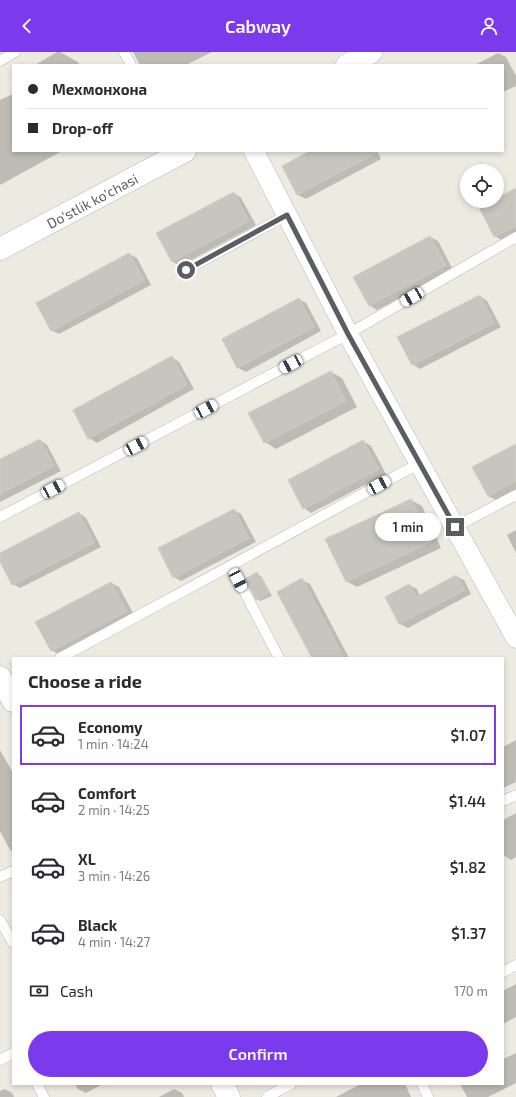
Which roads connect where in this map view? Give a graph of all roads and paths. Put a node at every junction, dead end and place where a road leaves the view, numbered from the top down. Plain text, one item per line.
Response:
1 (15, 52) edge
2 (124, 52) edge
3 (371, 52) edge
4 (0, 61) edge
5 (130, 64) edge
6 (349, 64) edge
7 (180, 152) edge
8 (255, 152) edge
9 (287, 215) junction
10 (516, 237) edge
11 (0, 249) edge
12 (186, 270) dead end
13 (348, 334) junction
14 (420, 463) junction
15 (516, 495) edge
16 (0, 518) edge
17 (455, 527) junction
18 (231, 566) junction
19 (516, 638) edge
20 (62, 657) edge
21 (278, 657) edge
22 (516, 794) edge
23 (504, 800) edge
24 (12, 871) edge
25 (0, 877) edge
26 (0, 920) edge
27 (12, 941) edge
28 (516, 965) edge
29 (504, 971) edge
30 (12, 1054) edge
31 (0, 1060) edge
32 (38, 1085) edge
33 (223, 1085) edge
34 (289, 1085) edge
35 (422, 1085) edge
36 (44, 1097) edge
37 (229, 1097) edge
38 (267, 1097) edge
39 (428, 1097) edge

1 - 4 lane
2 - 5 lane
3 - 6 street
7 - 11 street, Do'stlik ko'chasi
8 - 9 street
9 - 12 lane
9 - 13 street
10 - 13 lane
13 - 14 street
13 - 16 lane
14 - 17 street
14 - 18 lane
15 - 17 lane
17 - 19 street
18 - 20 lane
18 - 21 lane
22 - 23 lane
24 - 25 lane
26 - 27 lane
28 - 29 lane
30 - 31 lane
32 - 36 lane
33 - 37 street
34 - 38 lane
35 - 39 lane

